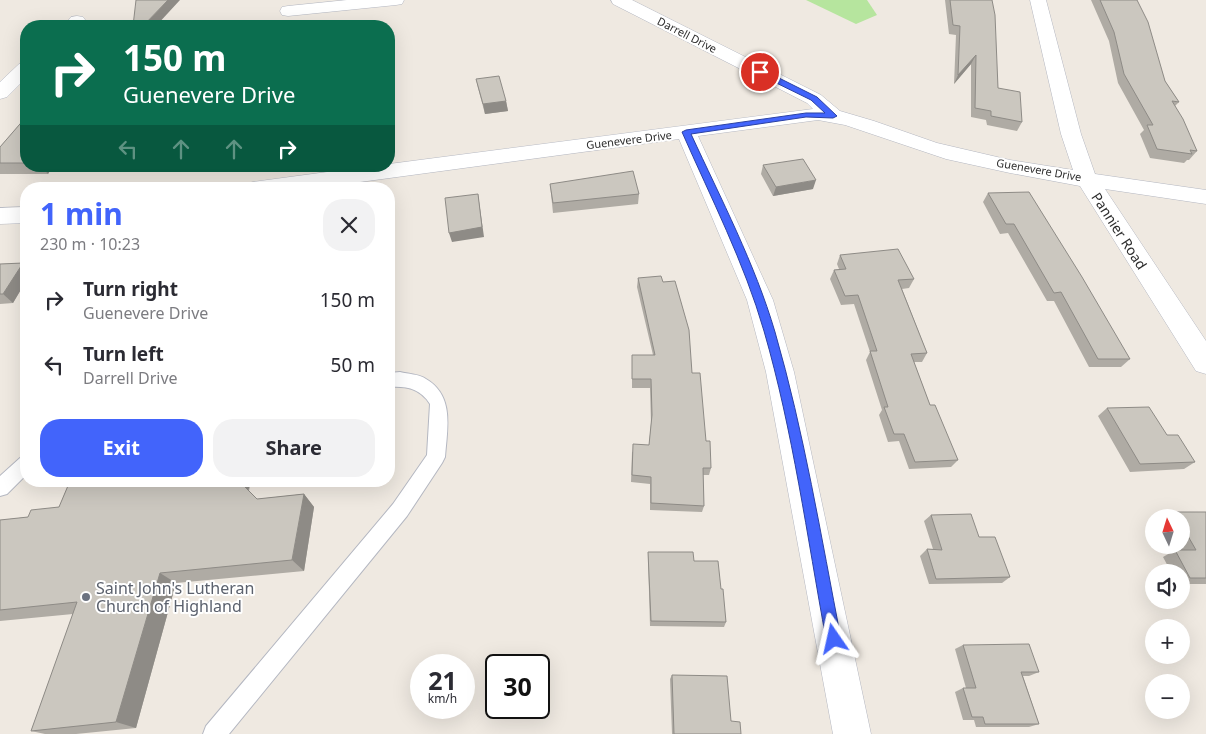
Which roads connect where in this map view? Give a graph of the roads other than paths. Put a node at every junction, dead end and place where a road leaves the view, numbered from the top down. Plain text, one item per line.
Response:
1 (396, 0) edge
2 (618, 0) edge
3 (1038, 0) edge
4 (288, 11) dead end
5 (20, 74) edge
6 (0, 93) edge
7 (833, 116) junction
8 (686, 132) junction
9 (395, 170) edge
10 (383, 172) edge
11 (1086, 178) junction
12 (307, 182) edge
13 (1206, 196) edge
14 (20, 215) edge
15 (0, 216) edge
16 (1206, 363) edge
17 (395, 379) edge
18 (20, 470) edge
19 (0, 488) edge
20 (214, 734) edge
21 (852, 734) edge

1 - 4 street
2 - 7 street, Darrell Drive
3 - 11 street, Pannier Road
5 - 6 street
7 - 8 street, Guenevere Drive
7 - 11 street, Guenevere Drive
8 - 9 street, Guenevere Drive
8 - 21 street
10 - 12 street, Guenevere Drive
11 - 13 street, Guenevere Drive
11 - 16 street, Pannier Road
14 - 15 street
17 - 20 lane
18 - 19 lane

